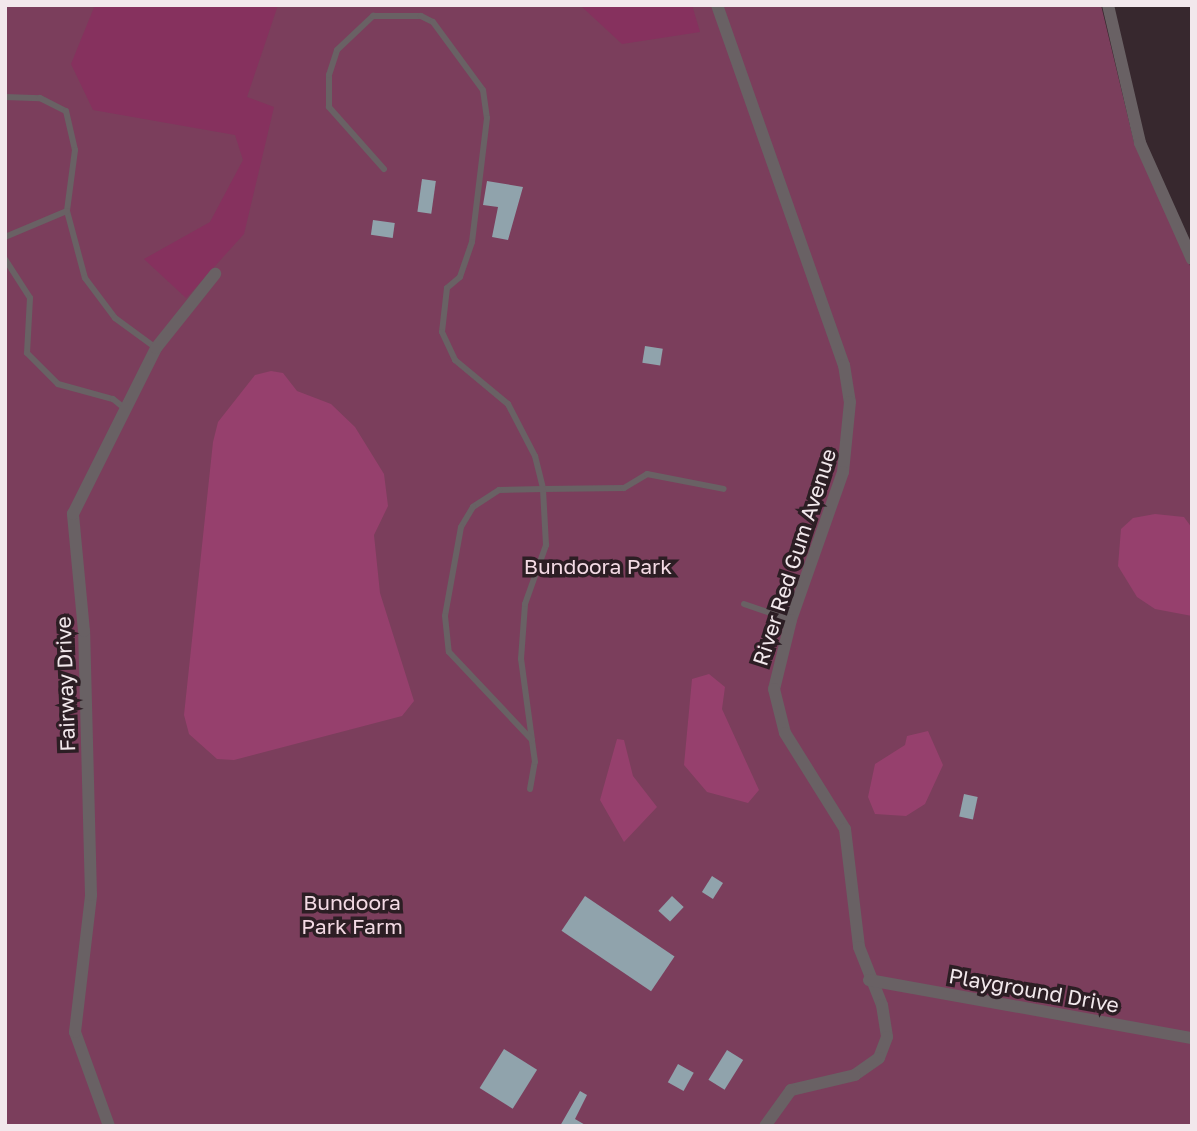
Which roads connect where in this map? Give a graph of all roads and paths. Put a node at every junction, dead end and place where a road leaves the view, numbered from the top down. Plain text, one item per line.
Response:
1 (717, 5) edge
2 (1108, 5) edge
3 (5, 97) edge
4 (384, 169) dead end
5 (67, 211) junction
6 (5, 237) edge
7 (1192, 258) edge
8 (5, 259) edge
9 (215, 274) dead end
10 (156, 348) junction
11 (122, 407) junction
12 (543, 489) junction
13 (724, 489) dead end
14 (744, 604) dead end
15 (791, 620) junction
16 (532, 740) junction
17 (530, 789) dead end
18 (869, 980) junction
19 (1192, 1038) edge
20 (109, 1126) edge
21 (765, 1126) edge

1 - 15 street, River Red Gum Avenue
2 - 7 street
3 - 5 lane
4 - 12 lane
5 - 6 lane
5 - 10 lane
8 - 11 lane
9 - 10 street, Fairway Drive
10 - 11 street, Fairway Drive
11 - 20 street, Fairway Drive
12 - 13 lane
12 - 16 lane
12 - 16 lane
14 - 15 lane
15 - 18 street, River Red Gum Avenue
16 - 17 lane
18 - 19 street, Playground Drive
18 - 21 street, River Red Gum Avenue

